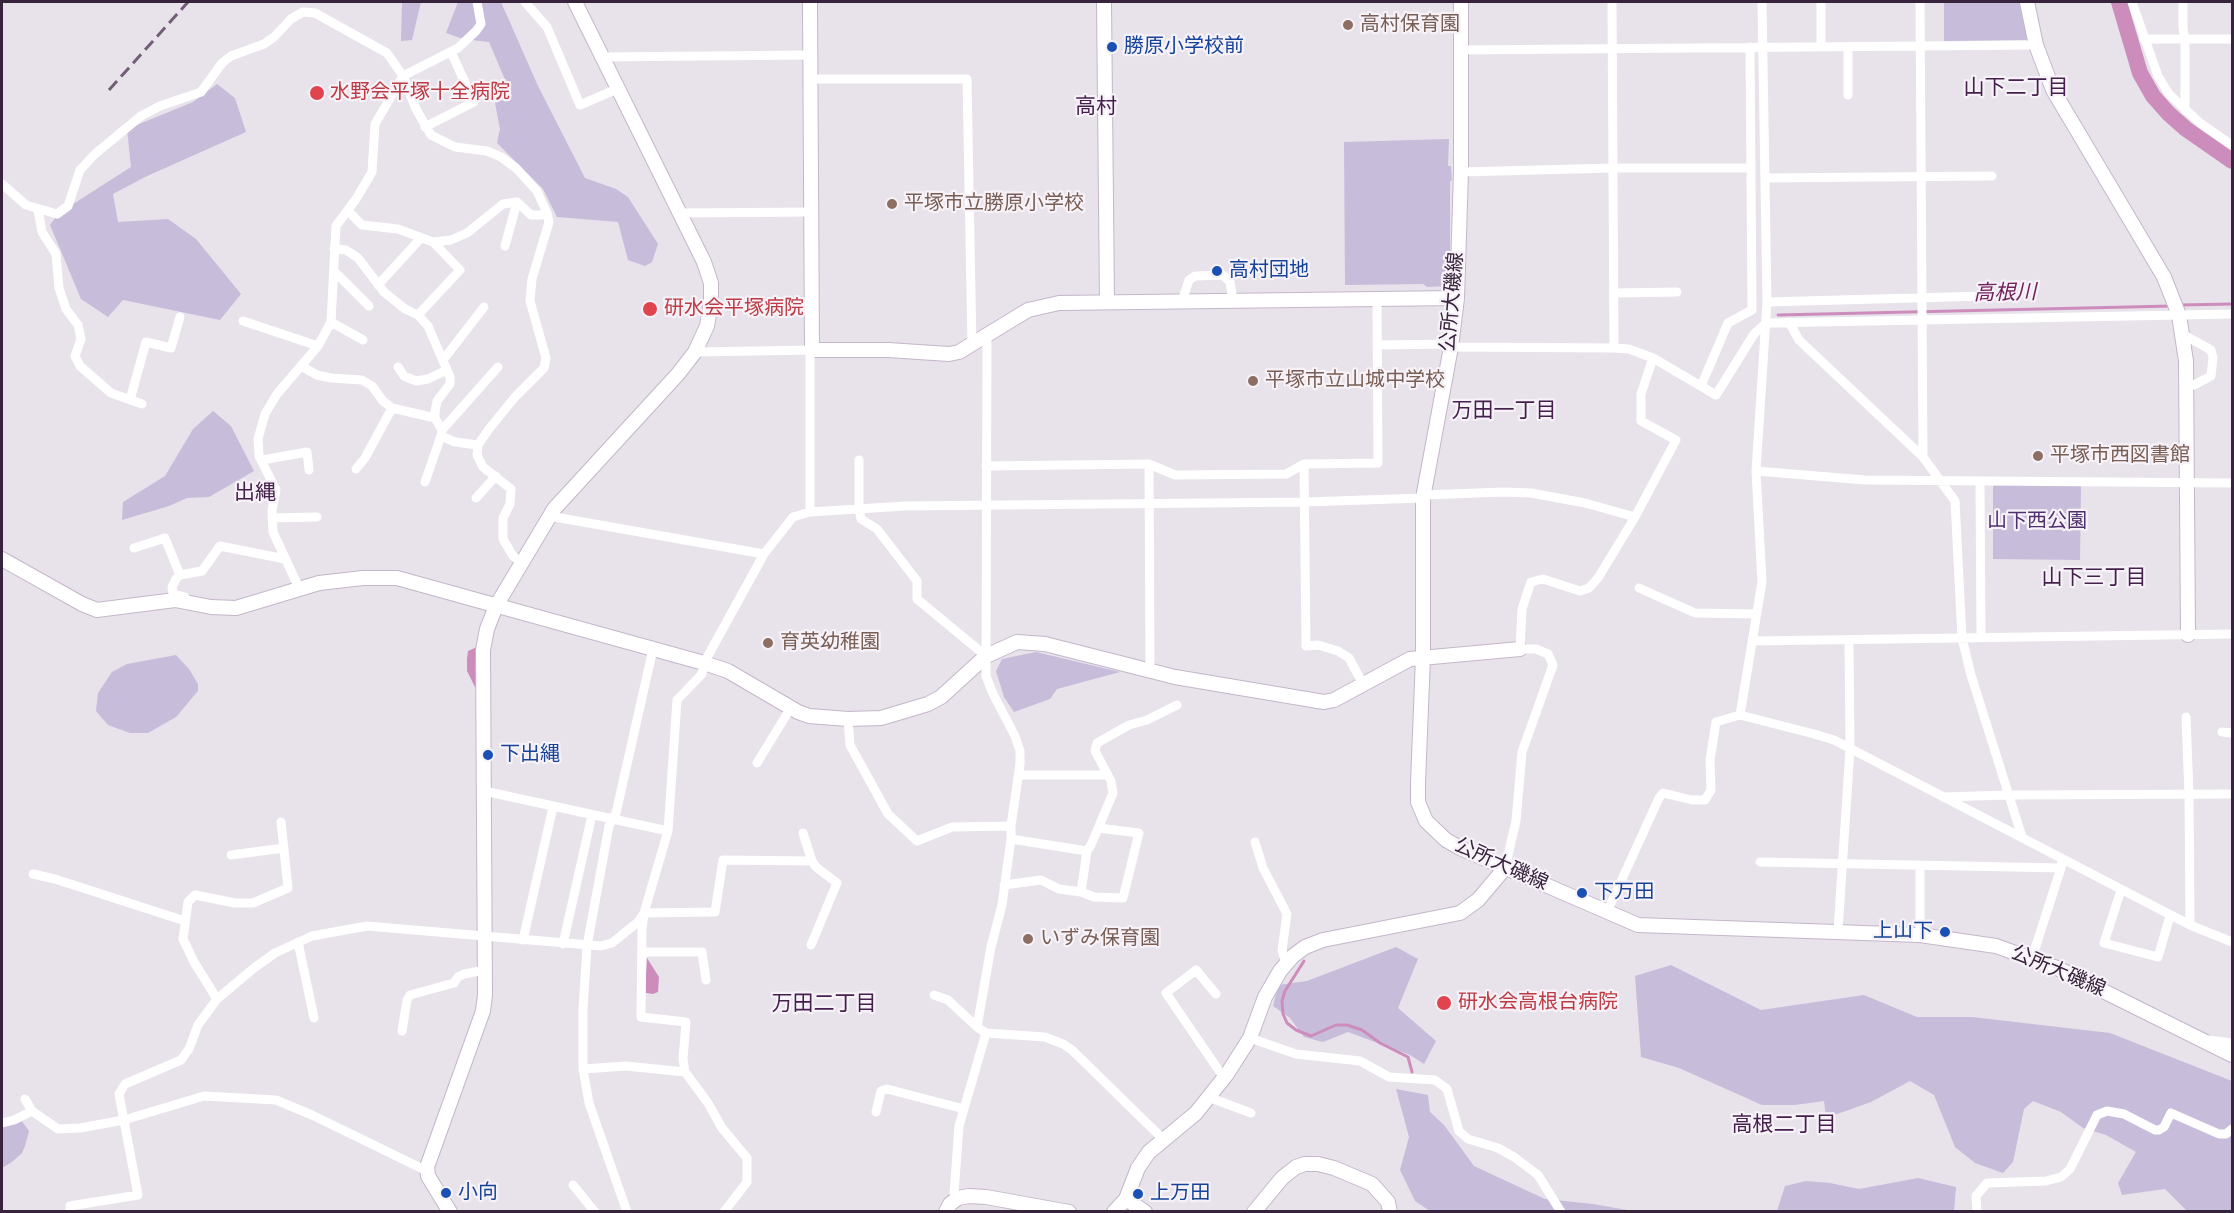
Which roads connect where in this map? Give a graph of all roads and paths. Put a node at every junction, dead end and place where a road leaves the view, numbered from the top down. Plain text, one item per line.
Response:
1 (477, 2) edge
2 (525, 2) edge
3 (574, 2) edge
4 (810, 2) edge
5 (1104, 2) edge
6 (1461, 2) edge
7 (1612, 2) edge
8 (1762, 2) edge
9 (1821, 2) edge
10 (1920, 2) edge
11 (2027, 2) edge
12 (2132, 2) edge
13 (2183, 2) edge
14 (2144, 39) junction
15 (2185, 39) junction
16 (2232, 39) edge
17 (2036, 45) junction
18 (1920, 46) junction
19 (1750, 47) junction
20 (1762, 47) junction
21 (1821, 47) junction
22 (1848, 47) junction
23 (1612, 48) junction
24 (1461, 50) junction
25 (451, 52) junction
26 (810, 55) junction
27 (602, 57) junction
28 (403, 76) junction
29 (810, 79) junction
30 (617, 89) junction
31 (1848, 95) dead end
32 (2185, 110) junction
33 (425, 127) junction
34 (2232, 145) edge
35 (1613, 168) junction
36 (1751, 168) junction
37 (1461, 172) junction
38 (1992, 176) dead end
39 (1919, 177) junction
40 (1764, 178) junction
41 (2, 184) edge
42 (517, 202) junction
43 (38, 210) junction
44 (348, 211) junction
45 (810, 212) junction
46 (547, 213) junction
47 (680, 213) junction
48 (421, 238) junction
49 (433, 242) junction
50 (505, 246) dead end
51 (334, 249) junction
52 (334, 271) junction
53 (378, 285) junction
54 (1677, 292) dead end
55 (1614, 293) junction
56 (1985, 296) dead end
57 (1922, 297) junction
58 (1457, 298) junction
59 (1377, 299) junction
60 (1233, 300) junction
61 (1182, 301) junction
62 (1107, 302) junction
63 (1767, 302) junction
64 (369, 306) dead end
65 (484, 307) dead end
66 (2178, 314) junction
67 (2232, 314) edge
68 (418, 315) junction
69 (180, 317) dead end
70 (1922, 319) junction
71 (243, 321) dead end
72 (331, 322) junction
73 (1789, 322) junction
74 (1766, 323) junction
75 (987, 336) junction
76 (2184, 336) junction
77 (363, 340) dead end
78 (1377, 345) junction
79 (318, 346) junction
80 (972, 346) junction
81 (1452, 346) junction
82 (1614, 348) junction
83 (811, 350) junction
84 (695, 352) junction
85 (1653, 358) junction
86 (443, 360) junction
87 (301, 366) junction
88 (398, 367) dead end
89 (498, 367) dead end
90 (447, 370) junction
91 (2186, 385) junction
92 (1701, 386) junction
93 (129, 400) junction
94 (142, 404) dead end
95 (392, 408) junction
96 (435, 418) junction
97 (442, 433) junction
98 (478, 445) junction
99 (1923, 457) junction
100 (262, 460) junction
101 (859, 460) dead end
102 (1149, 464) junction
103 (1304, 464) junction
104 (986, 466) junction
105 (356, 469) dead end
106 (309, 470) dead end
107 (1756, 471) junction
108 (496, 476) junction
109 (1942, 481) junction
110 (425, 482) dead end
111 (1980, 482) junction
112 (2187, 483) junction
113 (2232, 483) edge
114 (1423, 496) junction
115 (476, 498) dead end
116 (1149, 502) junction
117 (1305, 502) junction
118 (986, 506) junction
119 (859, 509) junction
120 (810, 512) junction
121 (549, 516) junction
122 (317, 517) dead end
123 (1635, 517) junction
124 (272, 518) junction
125 (134, 548) dead end
126 (764, 554) junction
127 (2, 559) edge
128 (285, 559) junction
129 (521, 562) junction
130 (180, 575) junction
131 (299, 588) junction
132 (1639, 588) dead end
133 (188, 603) junction
134 (496, 606) junction
135 (1757, 614) junction
136 (2232, 634) edge
137 (2188, 635) junction
138 (1981, 637) junction
139 (1962, 638) junction
140 (1849, 640) junction
141 (1753, 641) junction
142 (652, 649) junction
143 (1520, 649) junction
144 (986, 656) junction
145 (1423, 657) junction
146 (704, 663) junction
147 (1150, 671) junction
148 (1363, 684) junction
149 (1177, 705) dead end
150 (790, 709) junction
151 (1740, 715) junction
152 (2186, 717) dead end
153 (848, 719) junction
154 (2222, 732) dead end
155 (2232, 733) edge
156 (1850, 748) junction
157 (757, 763) dead end
158 (1019, 775) junction
159 (1108, 775) junction
160 (484, 791) junction
161 (2189, 794) junction
162 (2232, 794) edge
163 (2008, 795) junction
164 (1941, 797) junction
165 (553, 807) junction
166 (592, 815) junction
167 (611, 820) junction
168 (282, 822) dead end
169 (1011, 826) junction
170 (1098, 828) junction
171 (668, 831) junction
172 (803, 833) dead end
173 (2022, 837) junction
174 (1011, 839) junction
175 (1255, 842) dead end
176 (284, 848) junction
177 (1087, 851) junction
178 (231, 855) dead end
179 (812, 861) junction
180 (1760, 862) dead end
181 (1842, 863) junction
182 (2061, 864) junction
183 (1920, 866) junction
184 (1505, 868) junction
185 (33, 874) dead end
186 (1004, 885) junction
187 (2121, 890) junction
188 (1081, 892) junction
189 (1606, 912) junction
190 (644, 913) junction
191 (2170, 916) junction
192 (185, 921) junction
193 (2190, 926) junction
194 (1838, 931) junction
195 (1920, 935) junction
196 (485, 936) junction
197 (523, 940) junction
198 (298, 942) junction
199 (2232, 942) edge
200 (563, 944) junction
201 (812, 945) dead end
202 (587, 946) junction
203 (642, 952) junction
204 (2032, 958) junction
205 (1286, 963) junction
206 (485, 970) junction
207 (706, 980) dead end
208 (1216, 994) dead end
209 (934, 995) dead end
210 (218, 999) junction
211 (314, 1018) dead end
212 (977, 1027) junction
213 (402, 1031) dead end
214 (986, 1033) junction
215 (1250, 1038) junction
216 (2198, 1038) junction
217 (2232, 1043) edge
218 (2232, 1055) edge
219 (583, 1069) junction
220 (685, 1072) junction
221 (1224, 1078) junction
222 (1208, 1097) junction
223 (25, 1099) dead end
224 (964, 1108) junction
225 (32, 1111) junction
226 (876, 1112) dead end
227 (1251, 1113) dead end
228 (124, 1120) junction
229 (2, 1123) edge
230 (2232, 1129) edge
231 (1163, 1139) junction
232 (426, 1172) junction
233 (573, 1185) dead end
234 (958, 1198) junction
235 (1126, 1199) junction
236 (70, 1212) edge
237 (450, 1212) edge
238 (594, 1212) edge
239 (627, 1212) edge
240 (724, 1212) edge
241 (946, 1212) edge
242 (1069, 1212) edge
243 (1114, 1212) edge
244 (1145, 1212) edge
245 (1254, 1212) edge
246 (1390, 1212) edge
247 (1561, 1212) edge
248 (1977, 1212) edge

1 - 25 street
2 - 30 street
3 - 27 street
4 - 26 street
5 - 62 street
6 - 24 street, 公所大磯線
7 - 23 street
8 - 20 street
9 - 21 street
10 - 18 street
11 - 17 street
12 - 14 street
13 - 15 street
14 - 15 street
14 - 32 street
15 - 16 street
15 - 32 street
17 - 18 street
17 - 66 street
18 - 22 street
18 - 39 street
19 - 20 street
19 - 23 street
19 - 36 street
20 - 21 street
20 - 40 street
21 - 22 street
22 - 31 street
23 - 24 street
23 - 35 street
24 - 37 street, 公所大磯線
25 - 28 street
25 - 33 street
26 - 27 street
26 - 29 street
27 - 30 street
28 - 33 street
28 - 43 street
28 - 44 street
29 - 45 street
29 - 80 street
30 - 47 street
32 - 34 street
33 - 46 street
35 - 36 street
35 - 37 street
35 - 55 street
36 - 92 street
37 - 58 street, 公所大磯線
38 - 39 street
39 - 40 street
39 - 57 street
40 - 63 street
41 - 43 street
42 - 46 street
42 - 49 street
42 - 50 street
43 - 93 street
44 - 48 street
44 - 51 street
45 - 47 street
45 - 83 street
46 - 98 street
47 - 84 street
48 - 49 street
48 - 53 street
49 - 68 street
51 - 52 street
51 - 53 street
52 - 64 street
52 - 72 street
53 - 68 street
54 - 55 street
55 - 82 street
56 - 57 street
57 - 63 street
57 - 70 street
58 - 59 street
58 - 81 street, 公所大磯線
59 - 60 street
59 - 78 street
60 - 61 street
60 - 61 street
61 - 62 street
62 - 75 street
63 - 74 street
65 - 86 street
66 - 67 street
66 - 70 street
66 - 76 street
68 - 86 street
69 - 93 street
70 - 73 street
70 - 99 street
71 - 79 street
72 - 77 street
72 - 79 street
73 - 74 street
73 - 99 street
74 - 92 street
74 - 107 street
75 - 80 street
75 - 104 street
76 - 91 street
76 - 91 street
78 - 81 street
78 - 103 street
79 - 87 street
80 - 83 street
81 - 82 street
81 - 114 street, 公所大磯線
82 - 85 street
83 - 84 street
83 - 120 street
84 - 121 street
85 - 92 street
85 - 123 street
86 - 90 street
87 - 95 street
87 - 100 street
88 - 90 street
89 - 97 street
90 - 96 street
91 - 112 street
93 - 94 street
95 - 96 street
95 - 105 street
96 - 97 street
97 - 98 street
97 - 110 street
98 - 108 street
99 - 109 street
100 - 106 street
100 - 124 street
101 - 119 street
102 - 103 street
102 - 104 street
102 - 116 street
103 - 117 street
104 - 118 street
107 - 109 street
107 - 135 street
108 - 115 street
108 - 129 street
109 - 111 street
109 - 139 street
111 - 112 street
111 - 138 street
112 - 113 street
112 - 137 street
114 - 117 street
114 - 123 street
114 - 145 street, 公所大磯線
116 - 117 street
116 - 118 street
116 - 147 street
117 - 148 street
118 - 119 street
118 - 144 street
119 - 120 street
119 - 144 street
120 - 126 street
121 - 126 street
121 - 129 street
122 - 124 street
123 - 143 street
124 - 128 street
125 - 130 street
126 - 146 street
127 - 133 street
128 - 130 street
128 - 131 street
129 - 134 street
130 - 133 street
131 - 133 street
131 - 134 street
132 - 135 street
134 - 142 street
134 - 160 street
135 - 141 street
136 - 137 street
137 - 138 street
138 - 139 street
139 - 140 street
139 - 163 street
140 - 141 street
140 - 156 street
141 - 151 street
142 - 146 street
142 - 167 street
143 - 145 street
143 - 184 street
144 - 147 street
144 - 153 street
144 - 158 street
145 - 148 street
145 - 184 street, 公所大磯線
146 - 150 street
146 - 171 street
147 - 148 street
149 - 159 street
150 - 153 street
150 - 157 street
151 - 156 street
151 - 189 street
152 - 161 street
153 - 169 street
154 - 155 street
156 - 164 street
156 - 181 street
158 - 159 street
158 - 169 street
159 - 170 street
160 - 165 street
160 - 196 street
161 - 162 street
161 - 163 street
161 - 193 street
163 - 164 street
163 - 173 street
164 - 173 street
165 - 166 street
165 - 197 street
166 - 167 street
166 - 200 street
167 - 171 street
167 - 202 street
168 - 176 street
169 - 174 street
170 - 177 street
170 - 188 street
171 - 190 street
172 - 179 street
173 - 182 street
174 - 177 street
174 - 186 street
175 - 205 street
176 - 178 street
176 - 192 street
177 - 188 street
179 - 190 street
179 - 201 street
180 - 181 street
181 - 183 street
181 - 194 street
182 - 183 street
182 - 187 street
182 - 204 street
183 - 195 street
184 - 189 street, 公所大磯線
184 - 205 street
185 - 192 street
186 - 188 street
186 - 212 street
187 - 191 street
187 - 191 street
189 - 194 street, 公所大磯線
190 - 202 street
190 - 203 street
191 - 193 street
192 - 210 street
193 - 199 street
194 - 195 street, 公所大磯線
195 - 204 street, 公所大磯線
196 - 197 street
196 - 198 street
196 - 206 street
197 - 200 street
198 - 210 street
198 - 211 street
200 - 202 street
202 - 219 street
203 - 207 street
203 - 220 street
204 - 216 street, 公所大磯線
205 - 215 street
206 - 213 street
206 - 232 street
208 - 221 street
209 - 212 street
210 - 228 street
212 - 214 street
214 - 224 street
214 - 231 street
215 - 221 street
215 - 247 street
216 - 217 street
216 - 218 street, 公所大磯線
219 - 220 street
219 - 239 street
220 - 240 street
221 - 222 street
222 - 227 street
222 - 231 street
223 - 225 street
224 - 226 street
224 - 234 street
225 - 228 street
225 - 229 street
228 - 232 street
228 - 236 street
230 - 248 street
231 - 235 street
232 - 237 street
233 - 238 street
234 - 241 street
234 - 242 street
235 - 243 street
235 - 244 street
245 - 246 street

